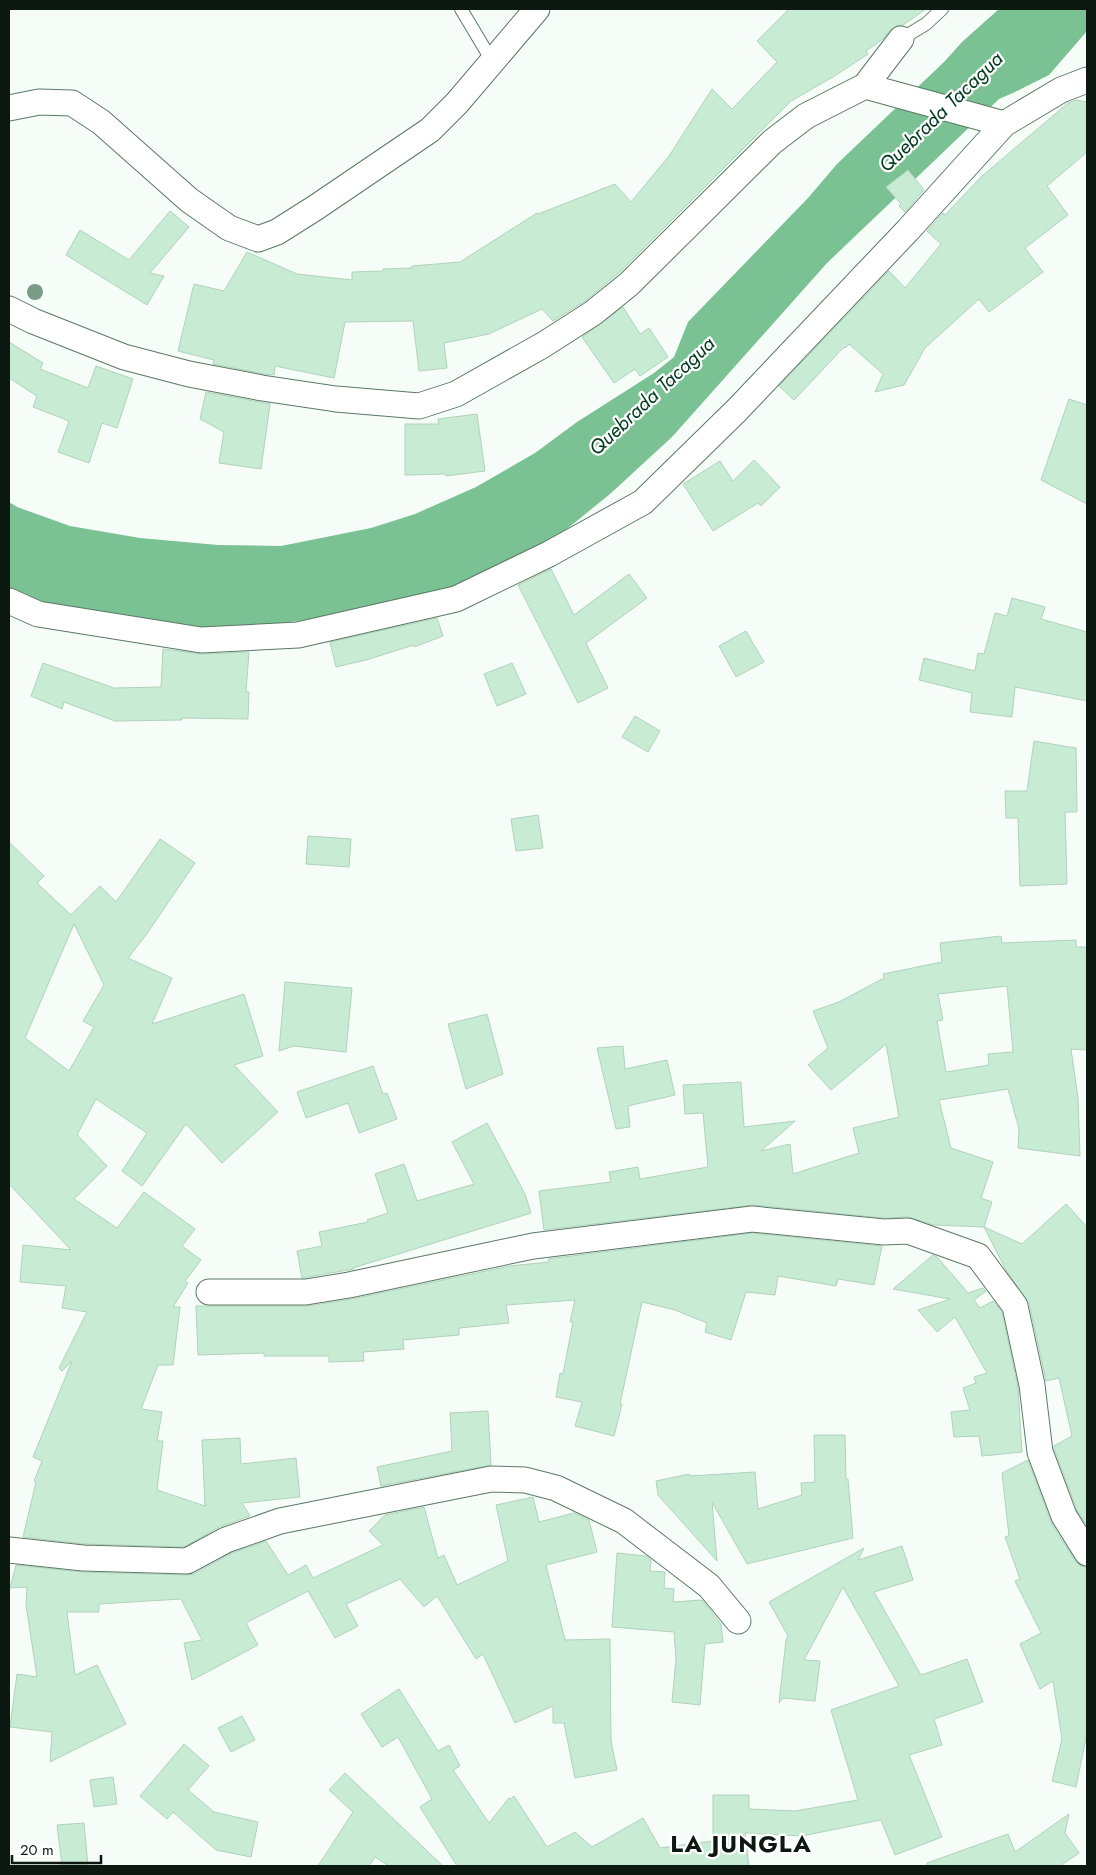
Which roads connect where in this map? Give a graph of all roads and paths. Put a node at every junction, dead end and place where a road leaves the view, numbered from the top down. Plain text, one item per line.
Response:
1 (461, 9) edge
2 (537, 9) edge
3 (942, 9) edge
4 (901, 40) joint
5 (492, 61) junction
6 (1087, 80) edge
7 (865, 86) junction
8 (9, 108) edge
9 (993, 121) junction
10 (9, 309) edge
11 (9, 601) edge
12 (209, 1292) dead end
13 (9, 1550) edge
14 (1087, 1553) edge
15 (738, 1621) dead end

1 - 5 lane
2 - 5 street
3 - 4 lane
4 - 7 street
5 - 8 street
6 - 9 street
7 - 9 street
7 - 10 street
9 - 11 street
12 - 14 street
13 - 15 street

